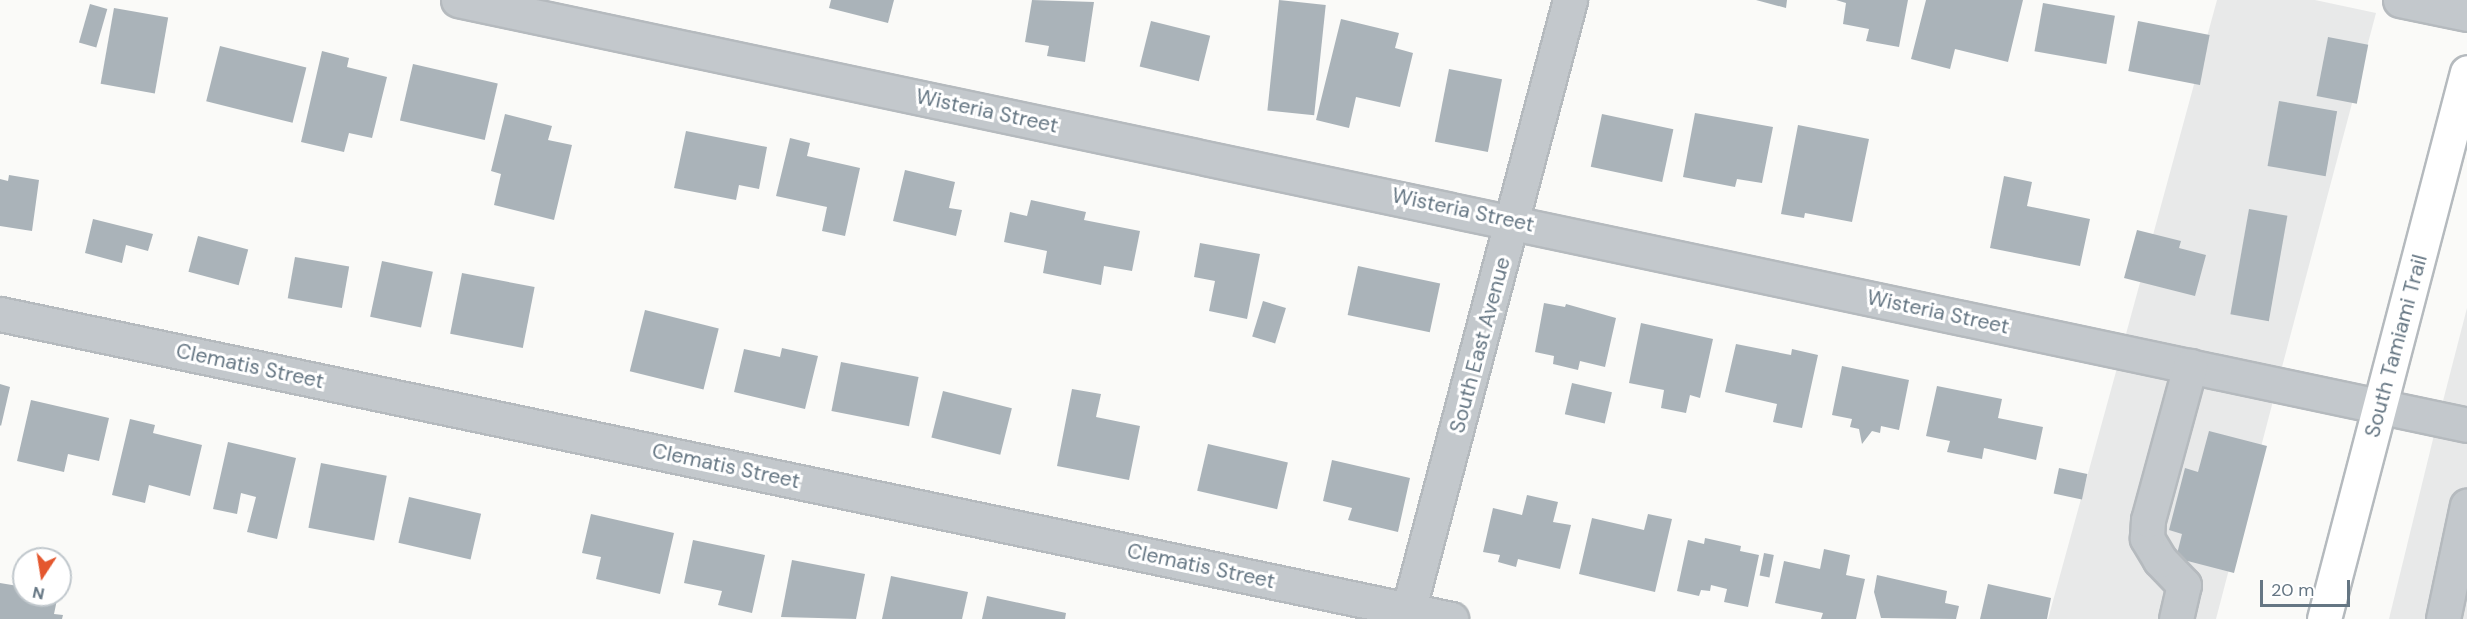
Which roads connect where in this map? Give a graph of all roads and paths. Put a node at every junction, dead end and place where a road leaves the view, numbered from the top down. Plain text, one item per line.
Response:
1 (458, 0) edge
2 (1570, 0) edge
3 (2400, 0) edge
4 (2467, 14) edge
5 (2467, 72) edge
6 (1514, 221) junction
7 (0, 314) edge
8 (2190, 366) junction
9 (2380, 406) junction
10 (2467, 425) edge
11 (2467, 505) edge
12 (1407, 614) edge
13 (1451, 619) edge
14 (2176, 619) edge
15 (2324, 619) edge
16 (2443, 619) edge

1 - 6 street, Wisteria Street
2 - 6 street, South East Avenue
3 - 4 street
5 - 9 main road, South Tamiami Trail
6 - 8 street, Wisteria Street
6 - 12 street, South East Avenue
7 - 12 street, Clematis Street
8 - 9 street, Wisteria Street
8 - 14 street
9 - 10 street, Wisteria Street
9 - 15 main road, South Tamiami Trail
11 - 16 street
12 - 13 street, Clematis Street

